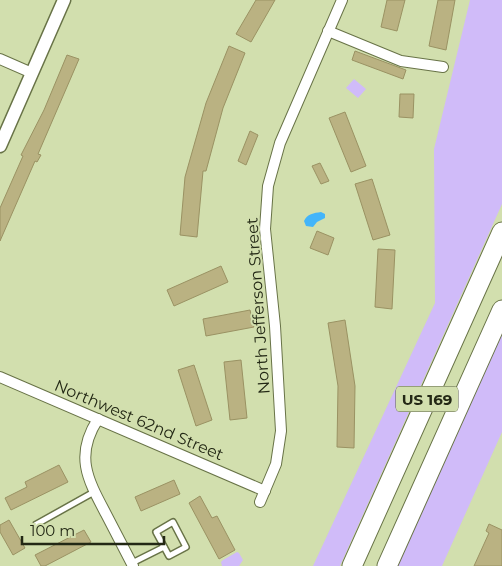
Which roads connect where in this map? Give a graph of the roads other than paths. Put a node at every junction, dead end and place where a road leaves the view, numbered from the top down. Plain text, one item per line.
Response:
1 (64, 0) edge
2 (342, 0) edge
3 (328, 30) junction
4 (0, 59) edge
5 (443, 67) dead end
6 (32, 73) junction
7 (0, 146) edge
8 (502, 232) edge
9 (502, 310) edge
10 (0, 377) edge
11 (98, 419) junction
12 (266, 491) junction
13 (94, 492) junction
14 (260, 502) dead end
15 (35, 525) dead end
16 (164, 547) junction
17 (131, 565) edge
18 (352, 566) edge
19 (387, 566) edge

1 - 6 street
2 - 3 street, North Jefferson Street
3 - 5 street
3 - 12 street, North Jefferson Street
4 - 6 street
6 - 7 street
8 - 18 highway, US 169
9 - 19 highway, US 169
10 - 11 street, Northwest 62nd Street
11 - 12 street, Northwest 62nd Street
11 - 13 street
12 - 14 street, North Jefferson Street
13 - 15 lane
13 - 17 street
16 - 16 lane
16 - 17 lane

